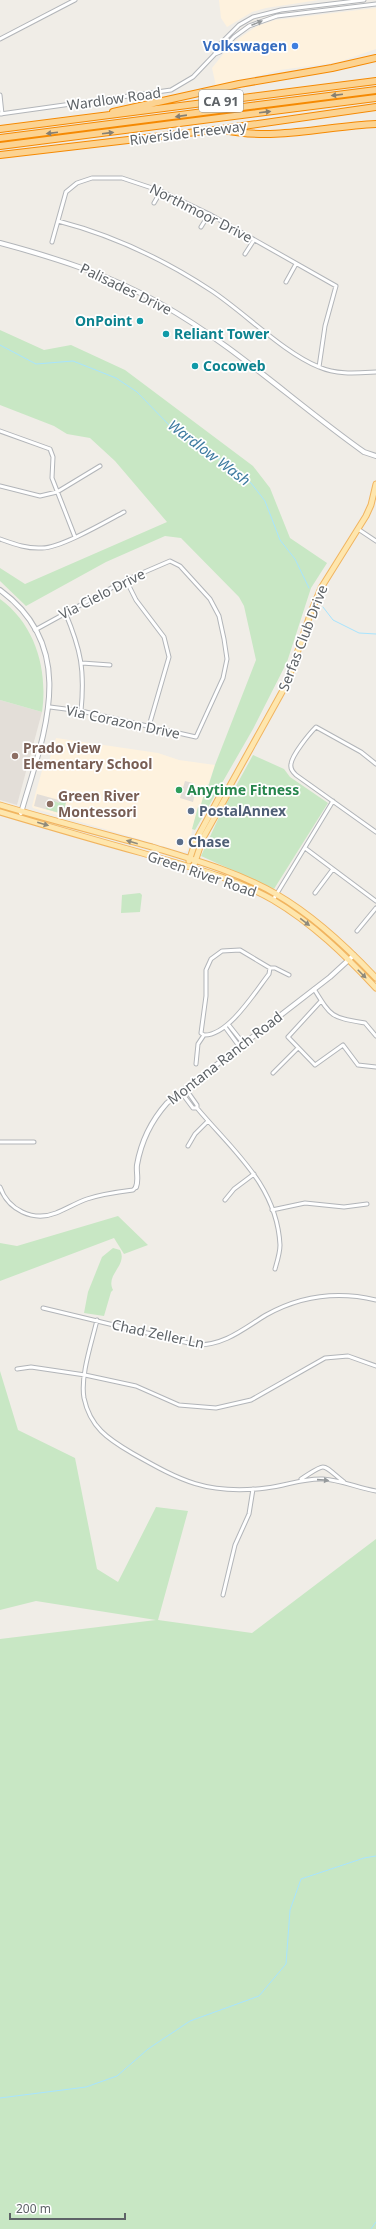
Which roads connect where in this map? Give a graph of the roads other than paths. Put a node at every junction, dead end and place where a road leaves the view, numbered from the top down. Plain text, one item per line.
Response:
1 (75, 0) edge
2 (364, 0) edge
3 (376, 4) edge
4 (239, 26) junction
5 (242, 30) junction
6 (0, 39) edge
7 (214, 54) junction
8 (376, 58) edge
9 (376, 81) edge
10 (376, 90) edge
11 (0, 95) edge
12 (376, 98) edge
13 (376, 107) edge
14 (1, 114) edge
15 (66, 122) junction
16 (376, 124) edge
17 (0, 129) edge
18 (222, 129) junction
19 (0, 138) edge
20 (0, 146) edge
21 (0, 155) edge
22 (161, 191) junction
23 (154, 203) dead end
24 (209, 214) junction
25 (58, 221) junction
26 (201, 227) dead end
27 (254, 240) junction
28 (52, 242) dead end
29 (0, 243) edge
30 (246, 254) dead end
31 (296, 264) junction
32 (286, 282) dead end
33 (319, 367) junction
34 (376, 372) edge
35 (0, 431) edge
36 (376, 456) edge
37 (100, 466) dead end
38 (376, 484) edge
39 (0, 486) edge
40 (57, 492) junction
41 (124, 512) dead end
42 (358, 529) junction
43 (75, 537) junction
44 (0, 539) edge
45 (376, 541) edge
46 (126, 580) junction
47 (0, 590) edge
48 (65, 612) junction
49 (35, 630) junction
50 (82, 663) junction
51 (110, 665) dead end
52 (50, 708) junction
53 (81, 711) junction
54 (149, 726) junction
55 (196, 737) joint
56 (376, 764) edge
57 (227, 791) junction
58 (333, 801) junction
59 (0, 805) edge
60 (22, 811) junction
61 (0, 812) edge
62 (20, 818) junction
63 (376, 832) edge
64 (305, 848) junction
65 (190, 858) junction
66 (196, 860) junction
67 (190, 867) junction
68 (333, 869) junction
69 (315, 893) dead end
70 (276, 894) junction
71 (273, 900) junction
72 (376, 901) edge
73 (376, 908) edge
74 (357, 931) dead end
75 (354, 955) junction
76 (349, 960) junction
77 (270, 968) junction
78 (289, 976) dead end
79 (376, 978) edge
80 (376, 988) edge
81 (314, 989) junction
82 (321, 1001) junction
83 (228, 1024) junction
84 (225, 1027) junction
85 (204, 1035) junction
86 (376, 1036) edge
87 (241, 1044) junction
88 (298, 1048) junction
89 (196, 1064) dead end
90 (376, 1067) edge
91 (273, 1073) dead end
92 (185, 1088) junction
93 (180, 1092) junction
94 (197, 1108) junction
95 (208, 1121) junction
96 (0, 1142) edge
97 (34, 1142) dead end
98 (188, 1146) dead end
99 (254, 1174) junction
100 (0, 1187) edge
101 (136, 1187) joint
102 (225, 1200) dead end
103 (367, 1204) dead end
104 (272, 1210) junction
105 (275, 1270) dead end
106 (376, 1300) edge
107 (43, 1308) dead end
108 (97, 1320) junction
109 (376, 1366) edge
110 (17, 1369) dead end
111 (85, 1375) junction
112 (300, 1480) junction
113 (345, 1483) junction
114 (253, 1489) junction
115 (376, 1491) edge
116 (223, 1595) dead end

1 - 6 street
2 - 4 street, Wardlow Road
5 -> 3 street, Wardlow Road
4 - 5 street
4 - 7 street, Wardlow Road
5 - 7 street, Wardlow Road
7 - 14 street, Wardlow Road
8 - 15 highway
9 - 15 highway, Riverside Freeway / CA 91
10 -> 19 highway
11 - 14 street
20 -> 12 highway
13 - 18 highway, Riverside Freeway / CA 91
15 - 17 highway, Riverside Freeway / CA 91
16 - 18 highway
18 - 21 highway, Riverside Freeway / CA 91
22 - 23 street
22 - 24 street, Northmoor Drive
22 - 25 street, Northmoor Drive
24 - 26 street
24 - 27 street, Northmoor Drive
25 - 28 street, Northmoor Drive
25 - 33 street
27 - 30 street
27 - 31 street, Northmoor Drive
29 - 36 street, Palisades Drive
31 - 32 street
31 - 33 street, Northmoor Drive
33 - 34 street
35 - 40 street
37 - 40 street
38 - 42 main road, Serfas Club Drive
39 - 40 street
40 - 43 street
41 - 43 street
42 - 45 street
42 - 57 main road, Serfas Club Drive
43 - 44 street
46 - 48 street, Via Cielo Drive
46 - 54 street
46 - 55 street, Via Cielo Drive
47 - 49 street
48 - 49 street, Via Cielo Drive
48 - 50 street
49 - 52 street
50 - 51 street
50 - 53 street
52 - 53 street, Via Corazon Drive
52 - 60 street
53 - 54 street, Via Corazon Drive
54 - 55 street, Via Corazon Drive
56 - 58 street
57 - 65 main road, Serfas Club Drive
57 - 66 main road, Serfas Club Drive
58 - 63 street
58 - 64 street
59 - 60 main road, Green River Road
60 - 62 street
65 -> 60 main road, Green River Road
61 - 62 main road, Green River Road
62 -> 67 main road, Green River Road
64 - 68 street
64 - 70 street
65 - 66 main road, Green River Road
65 - 67 main road, Serfas Club Drive
66 - 67 main road, Serfas Club Drive
66 - 70 main road, Green River Road
67 - 71 main road, Green River Road
68 - 69 street
68 - 72 street
70 - 71 street
70 - 75 main road, Green River Road
71 -> 76 main road, Green River Road
73 - 74 street
75 - 76 street, Montana Ranch Road
75 - 79 main road, Green River Road
76 -> 80 main road, Green River Road
76 - 81 street, Montana Ranch Road
77 - 78 street
77 - 83 street
77 - 85 street
81 - 82 street
81 - 87 street, Montana Ranch Road
82 - 86 street
82 - 88 street
83 - 84 street
83 - 87 street
84 - 85 street
84 - 87 street
85 - 89 street
87 - 92 street, Montana Ranch Road
88 - 90 street
88 - 91 street
92 - 93 street, Montana Ranch Road
92 - 94 street
93 - 94 street
93 - 101 street, Montana Ranch Road
94 - 95 street
95 - 98 street
95 - 99 street
96 - 97 street
99 - 102 street
99 - 104 street
100 - 101 street
103 - 104 street
104 - 105 street
106 - 108 street, Chad Zeller Ln
107 - 108 street, Chad Zeller Ln
108 - 111 street
109 - 111 street
110 - 111 street
111 - 114 street
112 -> 113 street
112 - 113 street
112 - 114 street
113 - 115 street
114 - 116 street

